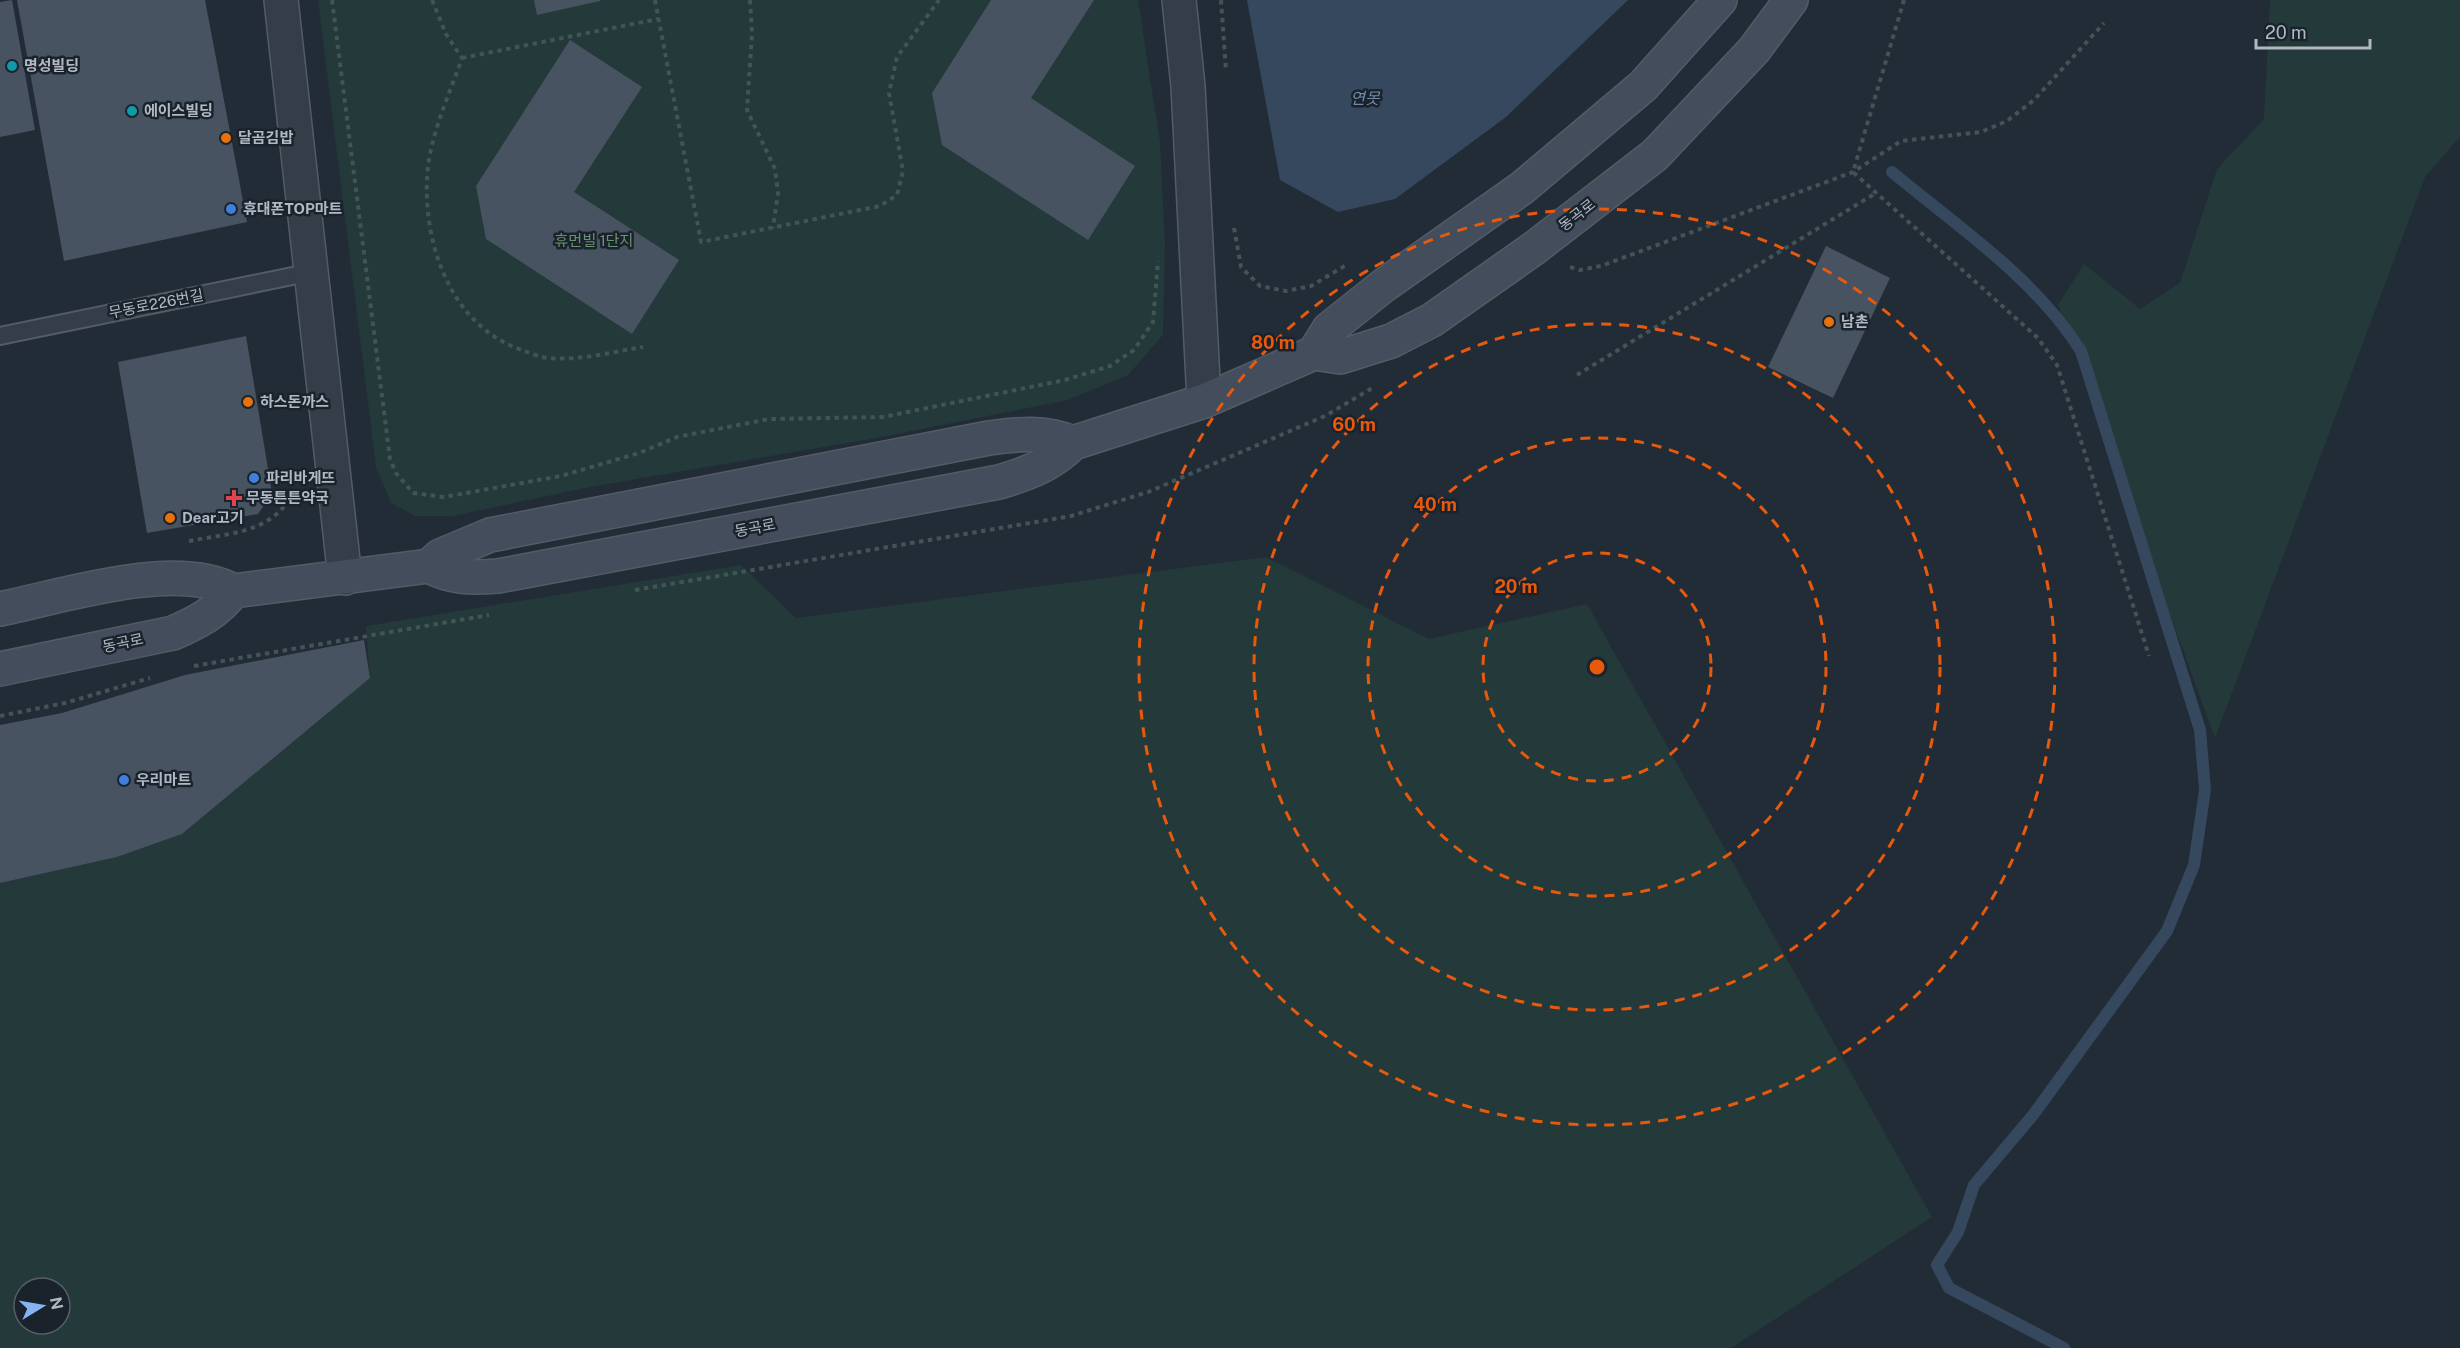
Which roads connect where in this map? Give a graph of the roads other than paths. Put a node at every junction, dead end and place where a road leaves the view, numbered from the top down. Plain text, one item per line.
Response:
1 (281, 0) edge
2 (1179, 0) edge
3 (1720, 0) edge
4 (1791, 0) edge
5 (312, 272) junction
6 (0, 336) edge
7 (1314, 353) junction
8 (1204, 401) junction
9 (1073, 443) junction
10 (429, 566) junction
11 (345, 578) junction
12 (233, 591) junction
13 (0, 609) edge
14 (0, 669) edge

1 - 5 street
2 - 8 street
3 - 7 main road
4 - 7 main road, 동곡로
5 - 6 lane, 무동로226번길
5 - 11 street
7 - 8 main road, 동곡로
8 - 9 main road, 동곡로
9 - 10 main road, 동곡로
9 - 10 main road, 동곡로
10 - 11 main road, 동곡로
11 - 12 main road, 동곡로
12 - 13 main road, 동곡로
12 - 14 main road, 동곡로

